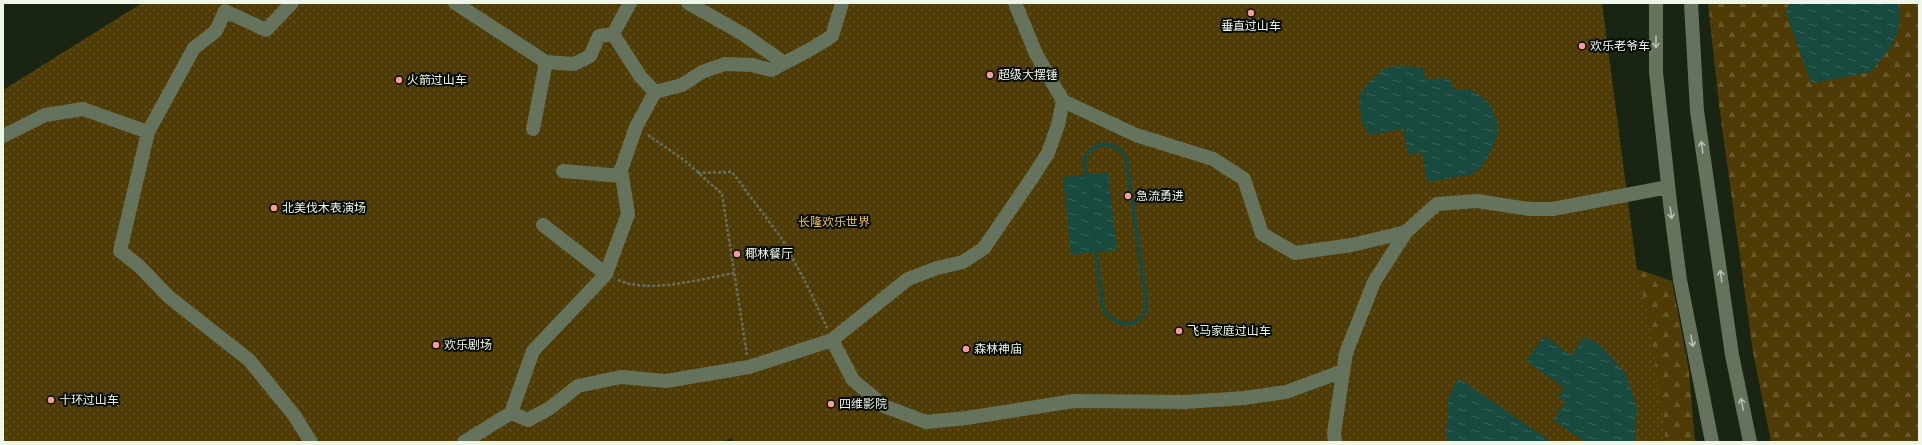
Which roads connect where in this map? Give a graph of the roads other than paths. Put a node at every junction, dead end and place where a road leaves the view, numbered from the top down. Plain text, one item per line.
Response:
1 (292, 3) edge
2 (455, 3) edge
3 (630, 3) edge
4 (688, 3) edge
5 (842, 3) edge
6 (1015, 3) edge
7 (1656, 3) edge
8 (1691, 3) edge
9 (613, 34) junction
10 (546, 62) junction
11 (784, 63) junction
12 (655, 92) junction
13 (1063, 102) junction
14 (533, 129) dead end
15 (148, 132) junction
16 (3, 136) edge
17 (563, 171) dead end
18 (622, 176) junction
19 (1668, 187) junction
20 (543, 225) dead end
21 (1406, 232) junction
22 (606, 274) junction
23 (832, 340) junction
24 (1343, 371) junction
25 (511, 413) junction
26 (311, 442) edge
27 (464, 442) edge
28 (1335, 442) edge
29 (1712, 442) edge
30 (1750, 442) edge

1 - 15 street
2 - 10 street
3 - 9 street
4 - 11 street
5 - 11 street
6 - 13 street
7 -> 19 street
30 -> 8 street
9 - 10 street
9 - 12 street
10 - 14 street
11 - 12 street
12 - 18 street
13 - 21 street
13 - 23 street
15 - 16 street
15 - 26 street
17 - 18 street
18 - 22 street
19 - 21 street
19 -> 29 street
20 - 22 street
21 - 24 street
22 - 25 street
23 - 24 street
23 - 25 street
24 - 28 street
25 - 27 street

